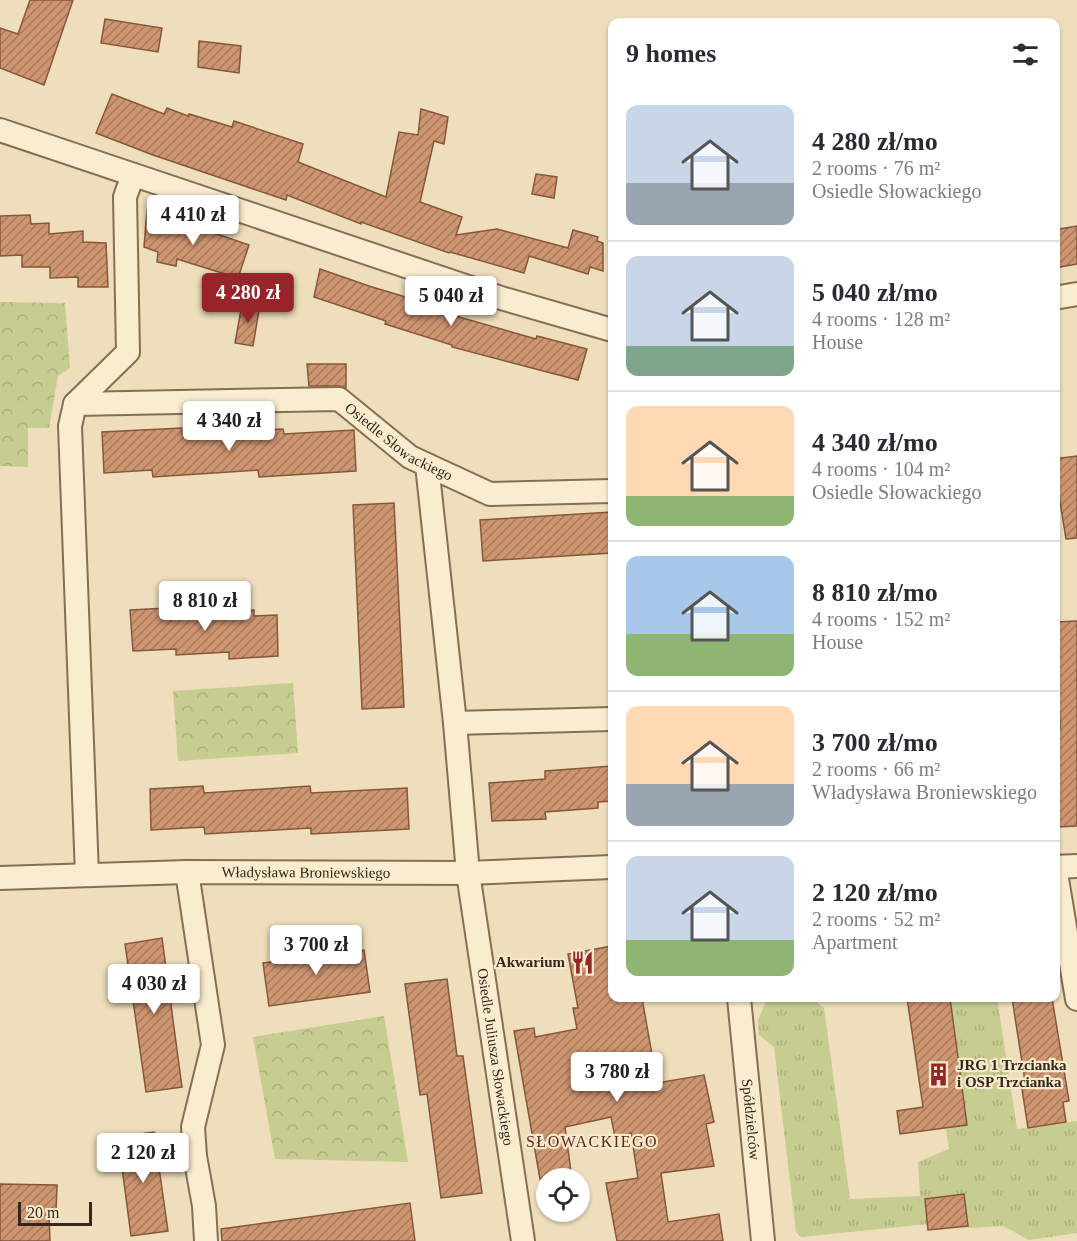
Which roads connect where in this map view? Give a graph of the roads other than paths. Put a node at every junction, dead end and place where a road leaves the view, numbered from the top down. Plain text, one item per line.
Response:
1 (0, 130) edge
2 (133, 175) junction
3 (1077, 294) edge
4 (1060, 297) edge
5 (608, 329) edge
6 (75, 404) junction
7 (427, 465) junction
8 (608, 491) edge
9 (608, 719) edge
10 (455, 723) junction
11 (1077, 866) edge
12 (608, 867) edge
13 (1060, 867) edge
14 (187, 872) junction
15 (468, 873) junction
16 (87, 875) junction
17 (0, 878) edge
18 (1060, 897) edge
19 (1077, 999) edge
20 (739, 1002) edge
21 (206, 1241) edge
22 (523, 1241) edge
23 (762, 1241) edge

1 - 2 street
2 - 5 street
2 - 6 street
3 - 4 street
6 - 7 street, Osiedle Słowackiego
6 - 16 street
7 - 8 street, Osiedle Słowackiego
7 - 10 street, Osiedle Juliusza Słowackiego
9 - 10 street
10 - 15 street, Osiedle Juliusza Słowackiego
11 - 13 street
12 - 15 street, Władysława Broniewskiego
14 - 15 street, Władysława Broniewskiego
14 - 16 street, Władysława Broniewskiego
14 - 21 street
15 - 22 street, Osiedle Juliusza Słowackiego
16 - 17 street, Władysława Broniewskiego
18 - 19 street
20 - 23 street, Spółdzielców

